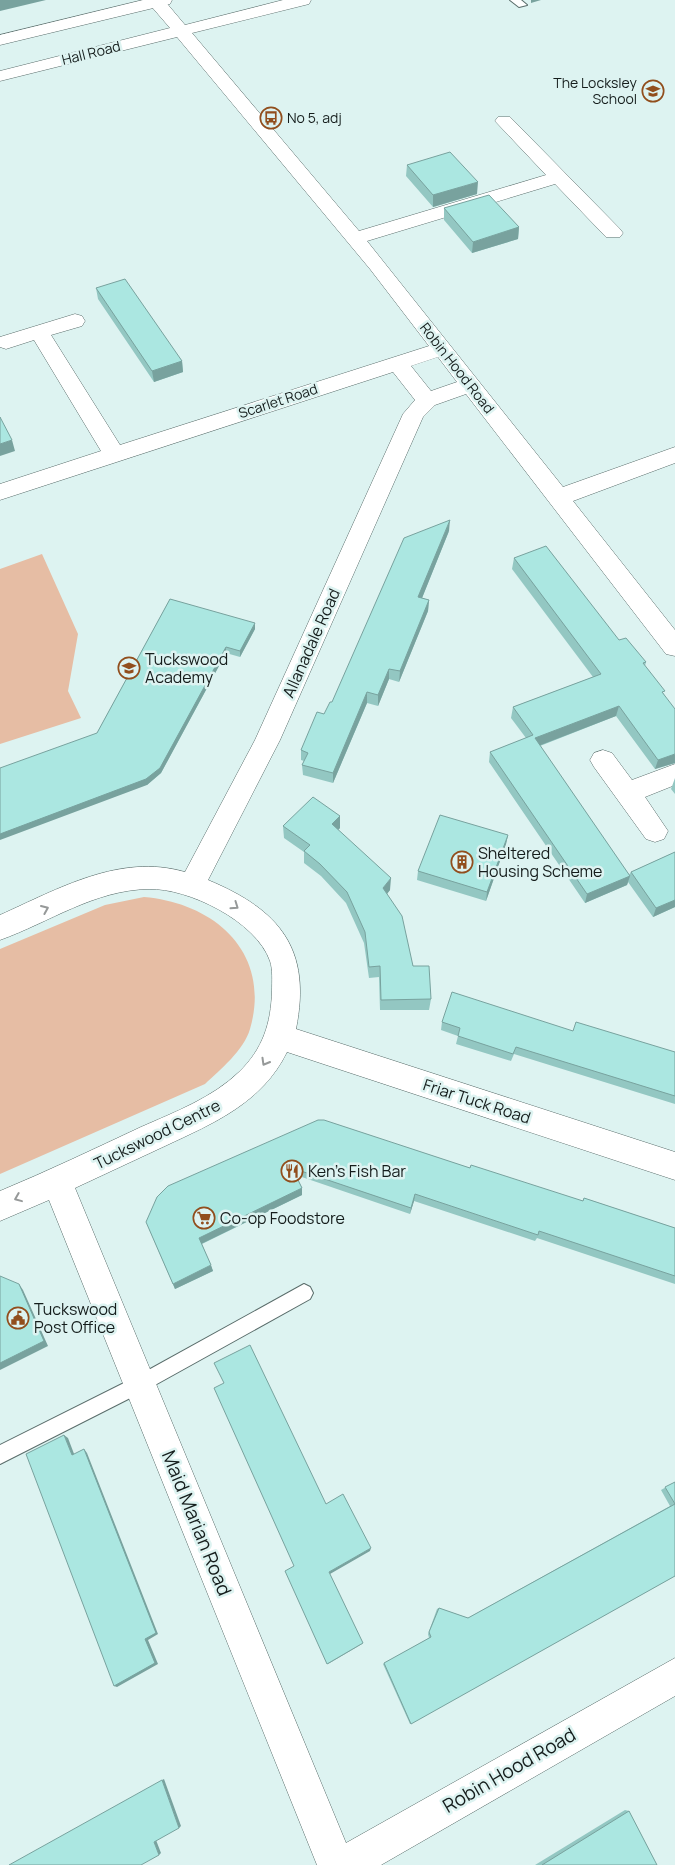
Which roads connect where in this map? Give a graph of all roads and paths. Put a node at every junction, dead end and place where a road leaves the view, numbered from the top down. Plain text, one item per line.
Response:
1 (303, 0) edge
2 (161, 1) edge
3 (182, 31) junction
4 (0, 40) edge
5 (0, 76) edge
6 (504, 121) dead end
7 (559, 177) junction
8 (613, 233) dead end
9 (355, 238) junction
10 (75, 321) dead end
11 (39, 332) junction
12 (6, 342) dead end
13 (442, 349) junction
14 (398, 364) junction
15 (470, 385) junction
16 (427, 400) junction
17 (114, 454) junction
18 (675, 455) edge
19 (0, 492) edge
20 (557, 498) junction
21 (675, 647) edge
22 (603, 760) dead end
23 (675, 774) edge
24 (627, 794) junction
25 (655, 831) dead end
26 (192, 885) junction
27 (0, 928) edge
28 (279, 1036) junction
29 (675, 1166) edge
30 (57, 1182) junction
31 (0, 1206) edge
32 (304, 1293) dead end
33 (140, 1384) junction
34 (0, 1455) edge
35 (675, 1676) edge
36 (336, 1865) edge
37 (344, 1865) edge

1 - 3 street, Hall Road
2 - 3 street
2 - 4 street
3 - 5 street, Hall Road
3 - 9 street, Robin Hood Road
6 - 7 street
7 - 8 street
7 - 9 street
9 - 13 street, Robin Hood Road
10 - 11 street
11 - 12 street
11 - 17 street
13 - 14 street, Scarlet Road
13 - 15 street, Robin Hood Road
14 - 16 street
14 - 17 street, Scarlet Road
15 - 16 street
15 - 20 street, Robin Hood Road
16 - 26 street, Allanadale Road
17 - 19 street, Scarlet Road
18 - 20 street
20 - 21 street, Robin Hood Road
22 - 24 street
23 - 24 street
24 - 25 street
27 -> 26 street, Tuckswood Centre
26 -> 28 street, Tuckswood Centre
28 - 29 street, Friar Tuck Road
28 -> 30 street, Tuckswood Centre
30 -> 31 street, Tuckswood Centre
30 - 33 street, Maid Marian Road
32 - 33 lane
33 - 34 lane
33 - 36 street, Maid Marian Road
35 - 37 street, Robin Hood Road

